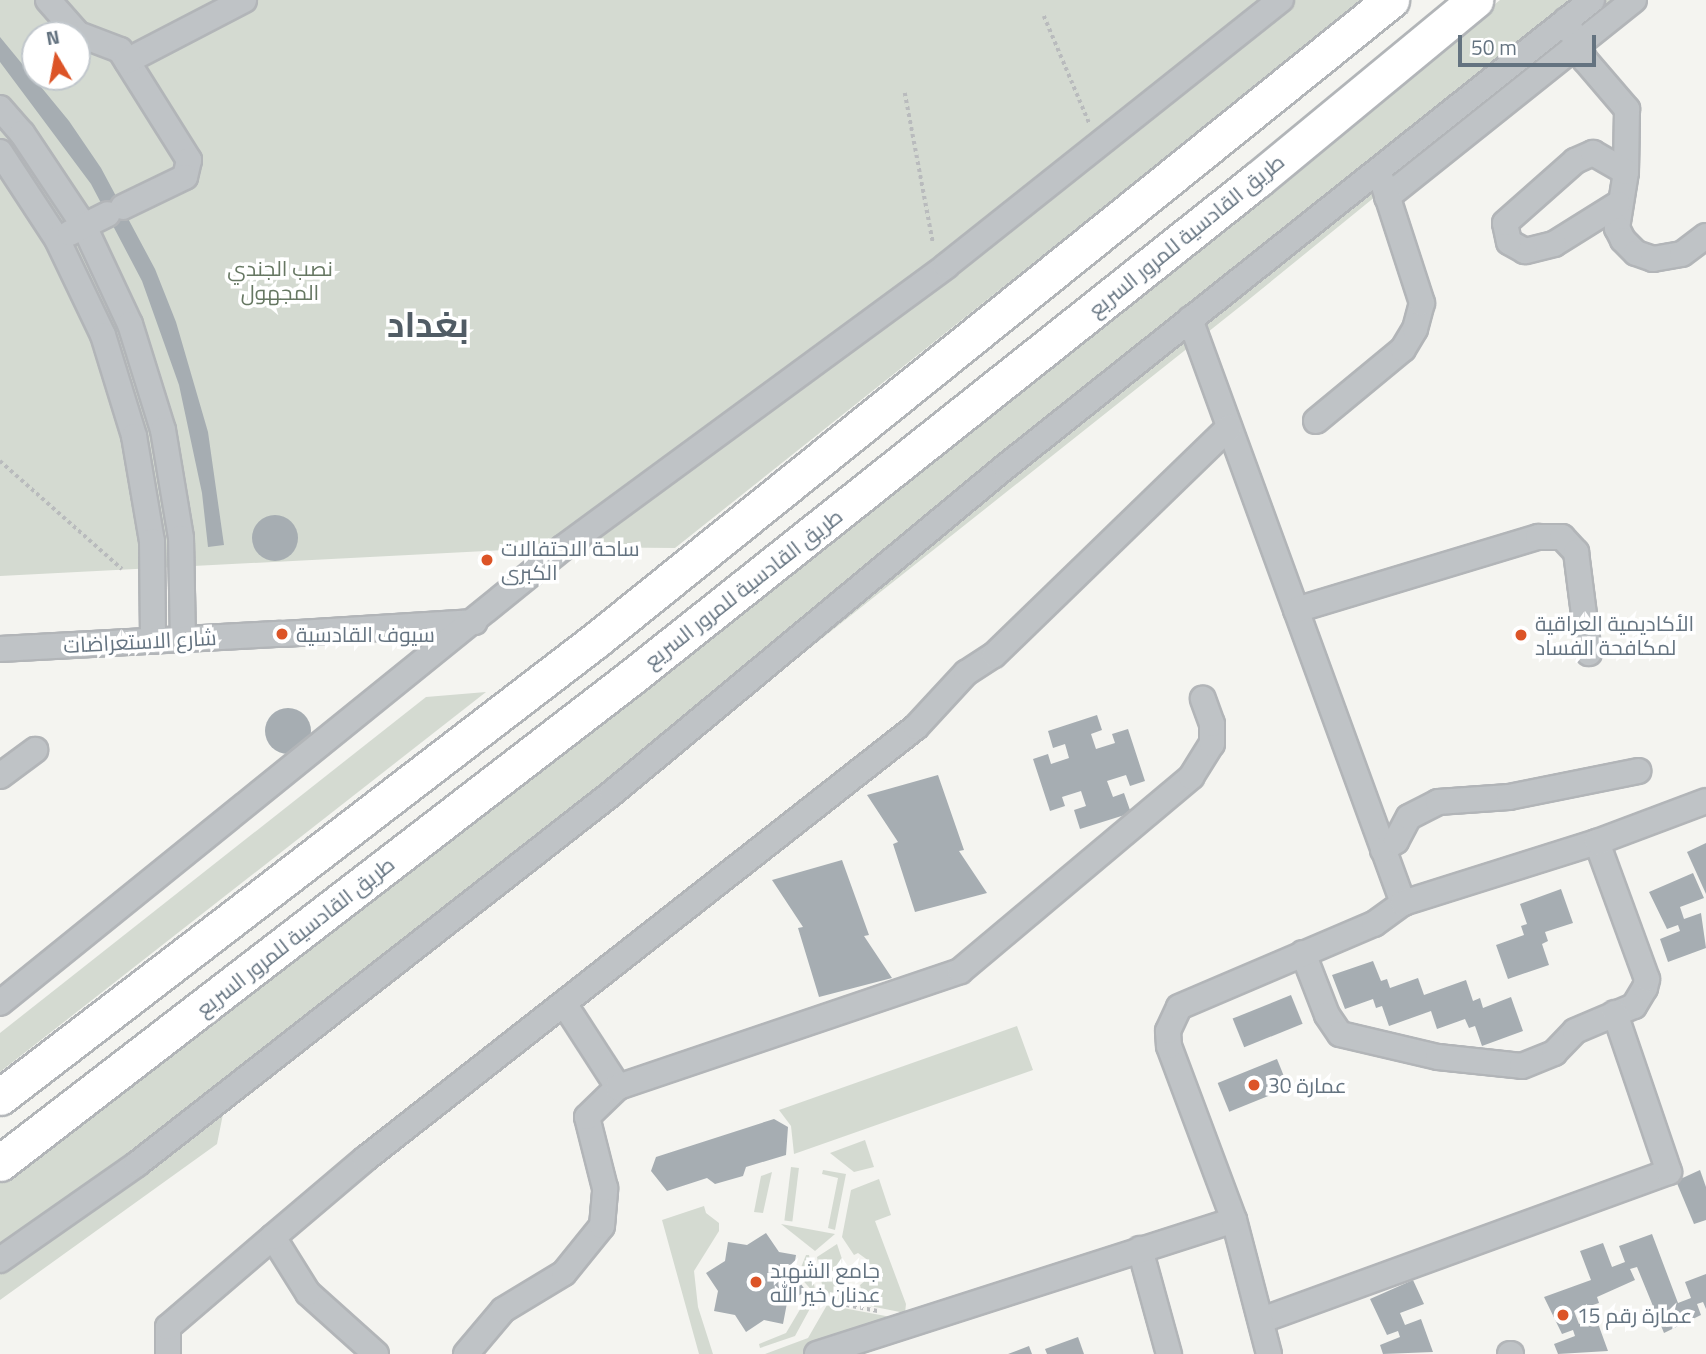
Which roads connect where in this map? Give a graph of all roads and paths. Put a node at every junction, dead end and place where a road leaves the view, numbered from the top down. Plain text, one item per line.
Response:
1 (48, 0) edge
2 (244, 0) edge
3 (1281, 0) edge
4 (1391, 0) edge
5 (1475, 0) edge
6 (1592, 0) edge
7 (1634, 0) edge
8 (1044, 16) dead end
9 (1566, 20) junction
10 (1577, 43) junction
11 (127, 61) junction
12 (905, 93) dead end
13 (0, 108) edge
14 (1090, 125) dead end
15 (0, 152) edge
16 (1379, 169) junction
17 (1626, 172) junction
18 (1387, 197) junction
19 (1618, 204) junction
20 (83, 226) junction
21 (1706, 236) edge
22 (57, 239) junction
23 (933, 243) dead end
24 (1190, 319) junction
25 (1316, 421) dead end
26 (1229, 427) junction
27 (0, 461) edge
28 (122, 569) dead end
29 (1296, 610) junction
30 (475, 622) junction
31 (183, 639) junction
32 (153, 641) junction
33 (0, 649) edge
34 (1589, 653) dead end
35 (1203, 699) dead end
36 (35, 750) dead end
37 (1638, 771) dead end
38 (0, 776) edge
39 (1706, 801) edge
40 (1597, 842) junction
41 (1383, 850) junction
42 (1403, 903) junction
43 (1303, 953) junction
44 (0, 1003) edge
45 (565, 1005) junction
46 (1615, 1013) junction
47 (618, 1087) junction
48 (0, 1097) edge
49 (0, 1163) edge
50 (1234, 1220) junction
51 (273, 1237) junction
52 (1140, 1249) junction
53 (0, 1260) edge
54 (805, 1297) dead end
55 (1262, 1320) junction
56 (906, 1325) junction
57 (168, 1354) edge
58 (376, 1354) edge
59 (466, 1354) edge
60 (817, 1354) edge
61 (1169, 1354) edge
62 (1269, 1354) edge

1 - 11 street
2 - 11 street
3 - 30 street
4 - 48 highway
5 - 49 highway, طريق القادسية للمرور السريع
6 - 9 street
7 - 10 street
8 - 14 path
9 - 10 street
9 - 16 street
10 - 17 street
10 - 18 street
11 - 20 street
12 - 23 path
13 - 20 street
15 - 22 street
16 - 18 street
16 - 24 street
17 - 19 street
17 - 19 street
18 - 25 street
19 - 21 street
20 - 22 street
20 - 31 street
22 - 32 street
24 - 26 street
24 - 53 street
26 - 29 street
26 - 45 street
27 - 28 path
29 - 34 street
29 - 41 street
30 - 31 street, شارع الاستعراضات
30 - 44 street
31 - 32 street, شارع الاستعراضات
32 - 33 street, شارع الاستعراضات
35 - 47 street
36 - 38 street
37 - 41 street
39 - 40 street
40 - 42 street
40 - 46 street
41 - 42 street
42 - 43 street
43 - 46 street
43 - 50 street
45 - 47 street
45 - 51 street
46 - 55 street
47 - 59 street
50 - 52 street
50 - 55 street
51 - 57 street
51 - 58 street
52 - 56 street
52 - 61 street
54 - 56 path
55 - 62 street
56 - 60 street

